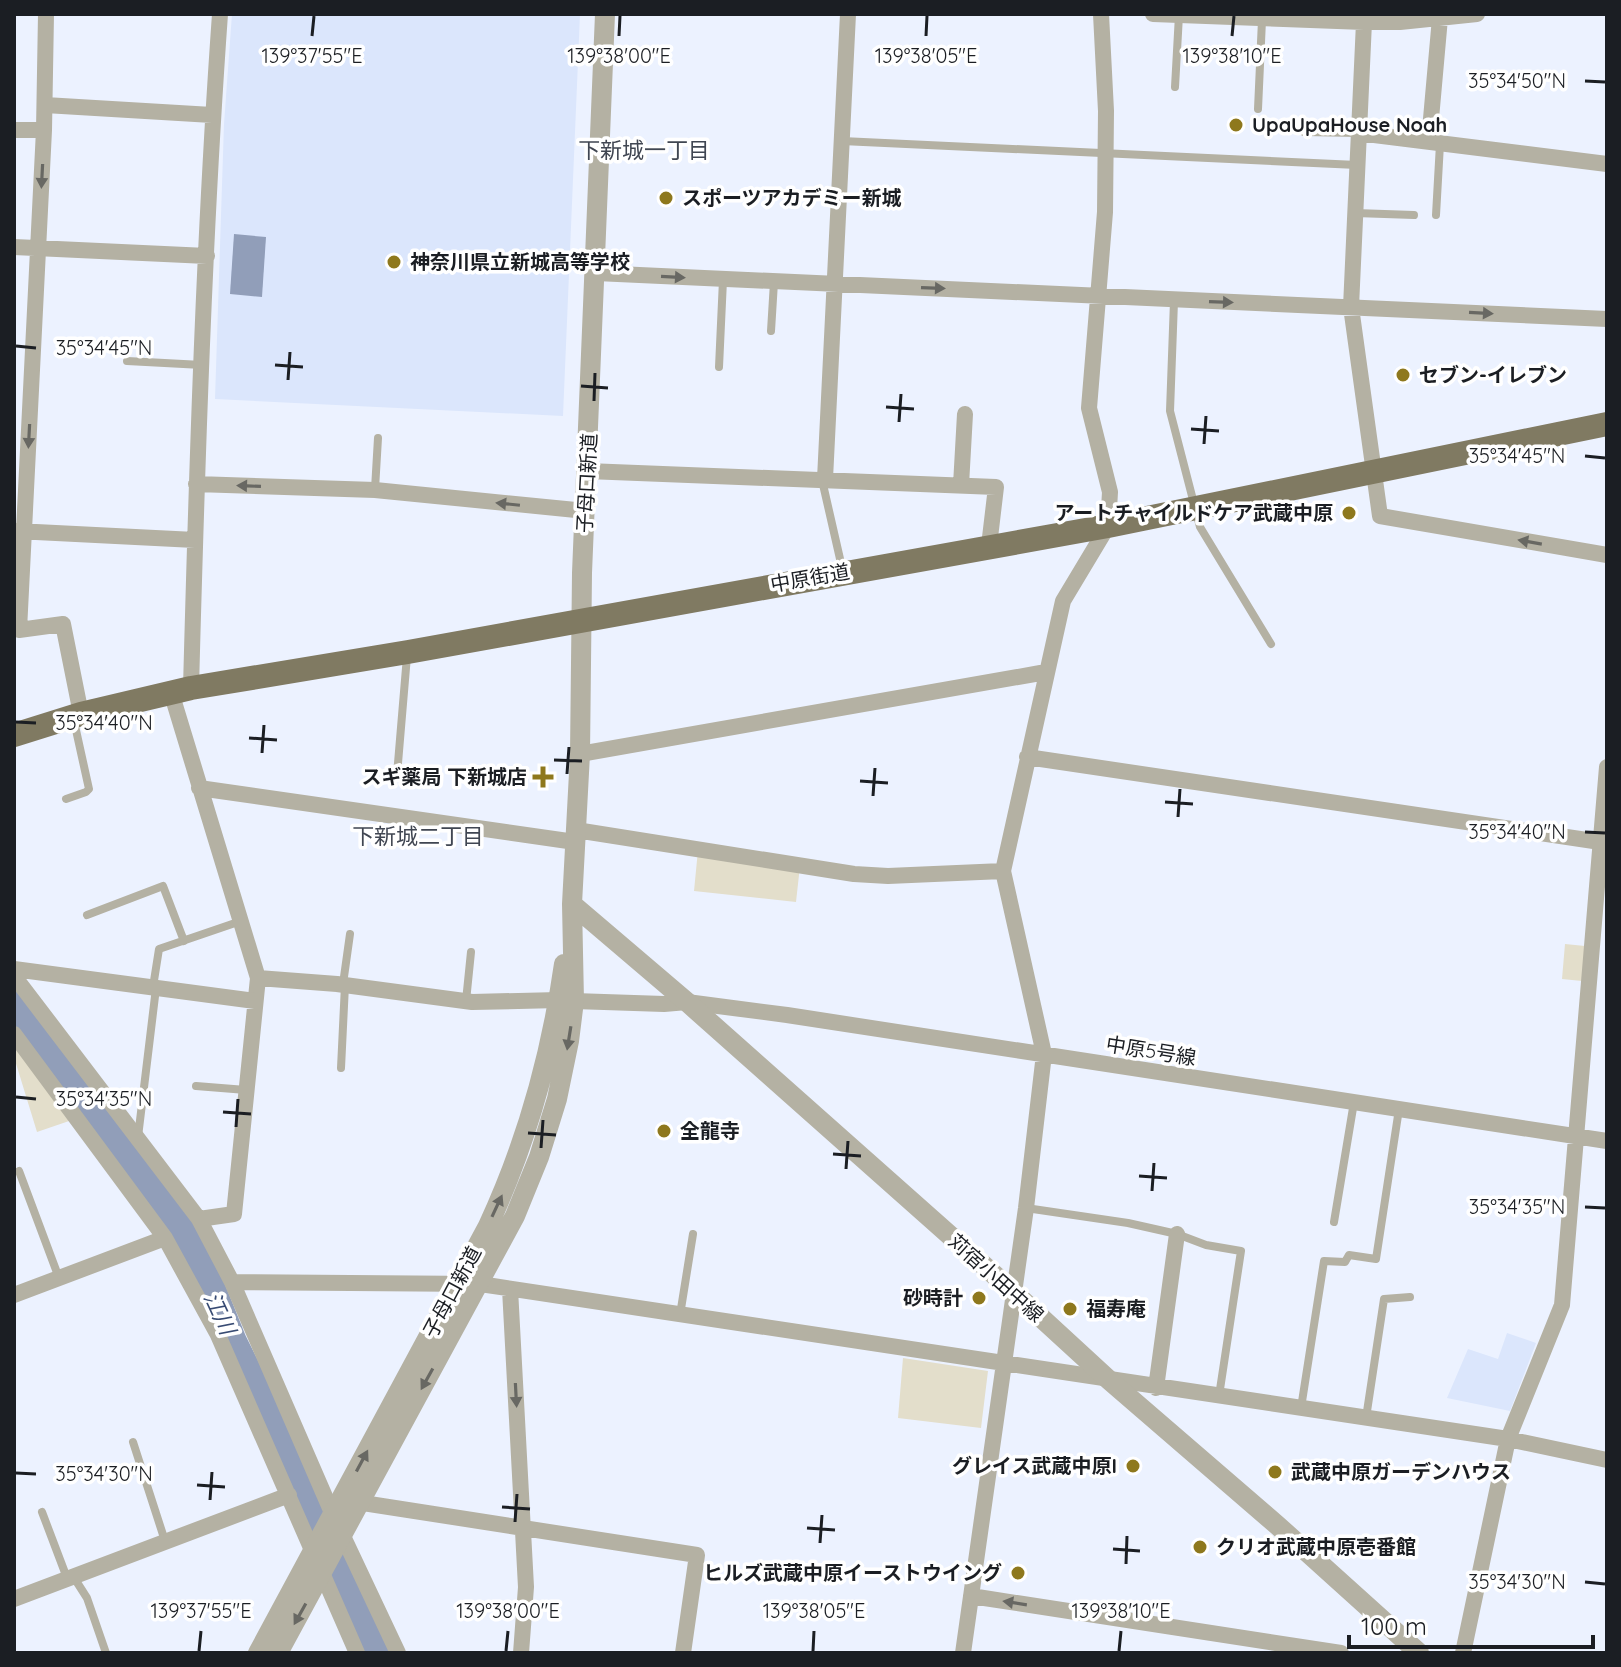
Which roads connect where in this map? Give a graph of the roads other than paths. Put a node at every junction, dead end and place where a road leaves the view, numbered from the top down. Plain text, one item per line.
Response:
1 (46, 14) edge
2 (220, 14) edge
3 (605, 14) edge
4 (848, 14) edge
5 (1101, 14) edge
6 (1153, 14) edge
7 (1477, 14) edge
8 (1179, 15) edge
9 (1440, 16) edge
10 (1307, 18) edge
11 (1262, 20) junction
12 (1364, 22) junction
13 (1175, 87) dead end
14 (45, 105) junction
15 (1258, 109) dead end
16 (212, 115) junction
17 (14, 130) edge
18 (44, 130) junction
19 (1304, 132) dead end
20 (1358, 133) junction
21 (841, 141) junction
22 (1435, 142) junction
23 (1105, 155) junction
24 (1607, 164) edge
25 (1357, 165) junction
26 (1355, 213) junction
27 (1414, 215) dead end
28 (1436, 215) dead end
29 (14, 247) edge
30 (38, 248) junction
31 (207, 256) junction
32 (596, 273) junction
33 (723, 280) junction
34 (774, 282) junction
35 (836, 284) junction
36 (1099, 296) junction
37 (1174, 301) junction
38 (1351, 307) junction
39 (1607, 319) edge
40 (771, 331) dead end
41 (127, 361) dead end
42 (202, 365) junction
43 (719, 367) dead end
44 (965, 414) dead end
45 (1607, 424) edge
46 (378, 438) dead end
47 (587, 471) junction
48 (1375, 472) junction
49 (823, 479) junction
50 (196, 484) junction
51 (961, 485) junction
52 (375, 490) junction
53 (1195, 508) junction
54 (586, 511) junction
55 (1108, 526) junction
56 (19, 532) edge
57 (195, 540) junction
58 (989, 546) junction
59 (1607, 555) edge
60 (843, 572) junction
61 (582, 619) junction
62 (1271, 644) dead end
63 (408, 652) junction
64 (1046, 672) junction
65 (181, 690) junction
66 (77, 716) junction
67 (14, 735) edge
68 (580, 754) junction
69 (1027, 757) junction
70 (1607, 767) edge
71 (397, 775) dead end
72 (199, 788) junction
73 (66, 799) dead end
74 (576, 836) junction
75 (1604, 843) edge
76 (1003, 871) junction
77 (572, 904) junction
78 (87, 915) dead end
79 (241, 921) junction
80 (350, 934) dead end
81 (184, 941) junction
82 (471, 952) dead end
83 (14, 969) edge
84 (14, 976) edge
85 (258, 978) junction
86 (344, 985) junction
87 (155, 987) junction
88 (567, 1000) junction
89 (255, 1001) junction
90 (466, 1001) junction
91 (687, 1002) junction
92 (14, 1034) edge
93 (1044, 1054) junction
94 (341, 1068) dead end
95 (196, 1086) dead end
96 (246, 1090) junction
97 (1354, 1102) junction
98 (1399, 1109) junction
99 (1577, 1136) junction
100 (138, 1140) junction
101 (1607, 1141) edge
102 (19, 1171) dead end
103 (1026, 1208) junction
104 (199, 1219) junction
105 (1334, 1222) dead end
106 (693, 1234) dead end
107 (1177, 1234) junction
108 (165, 1238) junction
109 (59, 1278) junction
110 (232, 1282) junction
111 (457, 1284) junction
112 (480, 1284) junction
113 (510, 1289) junction
114 (1013, 1291) junction
115 (14, 1295) edge
116 (1410, 1297) dead end
117 (680, 1315) junction
118 (1003, 1363) junction
119 (1109, 1380) junction
120 (1156, 1388) junction
121 (1219, 1397) junction
122 (1301, 1409) junction
123 (1366, 1418) junction
124 (1508, 1439) junction
125 (133, 1442) dead end
126 (1607, 1460) edge
127 (289, 1495) junction
128 (42, 1512) dead end
129 (344, 1513) junction
130 (523, 1527) junction
131 (165, 1541) junction
132 (313, 1554) junction
133 (321, 1575) junction
134 (70, 1577) junction
135 (971, 1596) junction
136 (14, 1599) edge
137 (106, 1653) edge
138 (258, 1653) edge
139 (278, 1653) edge
140 (357, 1653) edge
141 (398, 1653) edge
142 (521, 1653) edge
143 (683, 1653) edge
144 (963, 1653) edge
145 (1341, 1653) edge
146 (1419, 1653) edge
147 (1463, 1653) edge

1 - 14 street
2 - 16 street
3 - 32 street, 子母口新道
4 - 21 street
5 - 23 street
6 - 8 street
7 - 9 street
8 - 11 street
8 - 13 lane
9 - 12 street
9 - 22 street
10 - 11 street
10 - 12 street
11 - 15 lane
12 - 20 street
14 - 16 street
14 - 18 street
16 - 31 street
17 - 18 street
18 -> 30 street
19 - 20 lane
20 - 22 street
20 - 25 street
21 - 23 lane
21 - 35 street
22 - 24 street
22 - 28 lane
23 - 25 lane
23 - 36 street
25 - 26 street
26 - 27 lane
26 - 38 street
29 - 30 street
30 - 31 street
30 -> 56 street
31 - 42 street
32 -> 33 street
32 - 47 street, 子母口新道
33 - 34 street
33 - 43 lane
34 - 35 street
34 - 40 lane
35 -> 36 street
35 - 49 street
36 - 37 street
36 - 55 street
37 -> 38 street
37 - 53 lane
38 -> 39 street
38 - 48 street
41 - 42 lane
42 - 50 street
44 - 51 street
45 - 48 main road, 中原街道
46 - 52 lane
47 - 49 street
47 - 54 street, 子母口新道
48 - 53 main road, 中原街道
59 -> 48 street
49 - 51 street
49 - 60 lane
52 -> 50 street
50 - 57 street
51 - 58 street
54 -> 52 street
53 - 55 main road, 中原街道
53 - 62 lane
54 - 61 street, 子母口新道
55 - 58 main road, 中原街道
55 - 64 street
56 - 57 street
56 - 66 street
57 - 65 street
58 - 60 main road, 中原街道
60 - 61 main road, 中原街道
61 - 63 main road, 中原街道
61 - 68 street, 子母口新道
63 - 65 main road, 中原街道
63 - 71 lane
64 - 68 street
64 - 69 street
65 - 66 main road, 中原街道
65 - 72 street
66 - 67 main road, 中原街道
66 - 73 lane
68 - 74 street, 子母口新道
69 - 75 street
69 - 76 street
70 - 75 street
72 - 74 street
72 - 79 street
74 - 76 street
74 - 77 street, 子母口新道
75 - 99 street
76 - 93 street
77 - 88 street, 子母口新道
77 - 91 street, 苅宿小田中線
78 - 81 lane
79 - 81 lane
79 - 85 street
80 - 86 lane
81 - 87 lane
82 - 90 lane
83 - 87 street
84 - 100 street
85 - 86 street, 中原5号線
85 - 89 street
86 - 90 street, 中原5号線
86 - 94 lane
87 - 89 street
87 - 100 lane
88 - 90 street, 中原5号線
88 - 91 street, 中原5号線
111 -> 88 street, 子母口新道
88 -> 112 street, 子母口新道
89 - 96 street
91 - 93 street, 中原5号線
91 - 114 street, 苅宿小田中線
92 - 108 street
93 - 97 street, 中原5号線
93 - 103 street
95 - 96 lane
96 - 104 street
97 - 98 street, 中原5号線
97 - 105 lane
98 - 99 street, 中原5号線
98 - 122 lane
99 - 101 street, 中原5号線
99 - 124 street
100 - 104 street
102 - 109 lane
103 - 107 lane
103 - 114 street
104 - 110 street
106 - 117 lane
107 - 120 street
107 - 121 lane
108 - 109 street
108 - 127 street
109 - 115 street
110 - 111 street
110 - 129 street
111 - 112 street
129 -> 111 street, 子母口新道
112 - 113 street
112 -> 129 street, 子母口新道
113 - 117 street
113 -> 130 street
114 - 118 street
114 - 119 street, 苅宿小田中線
116 - 123 lane
117 - 118 street
118 - 119 street
118 - 135 street
119 - 120 street
119 - 146 street, 苅宿小田中線
120 - 121 street
121 - 122 street
122 - 123 street
123 - 124 street
124 - 126 street
124 - 147 street
125 - 131 lane
127 - 131 street
127 - 132 street
128 - 134 lane
129 - 130 street
129 - 132 street, 子母口新道
129 - 133 street, 子母口新道
129 - 141 street
130 - 142 street
130 - 143 street
131 - 134 street
132 - 133 street
132 - 138 street, 子母口新道
133 -> 139 street, 子母口新道
133 - 140 street
134 - 136 street
134 - 137 lane
135 - 144 street
145 -> 135 street

